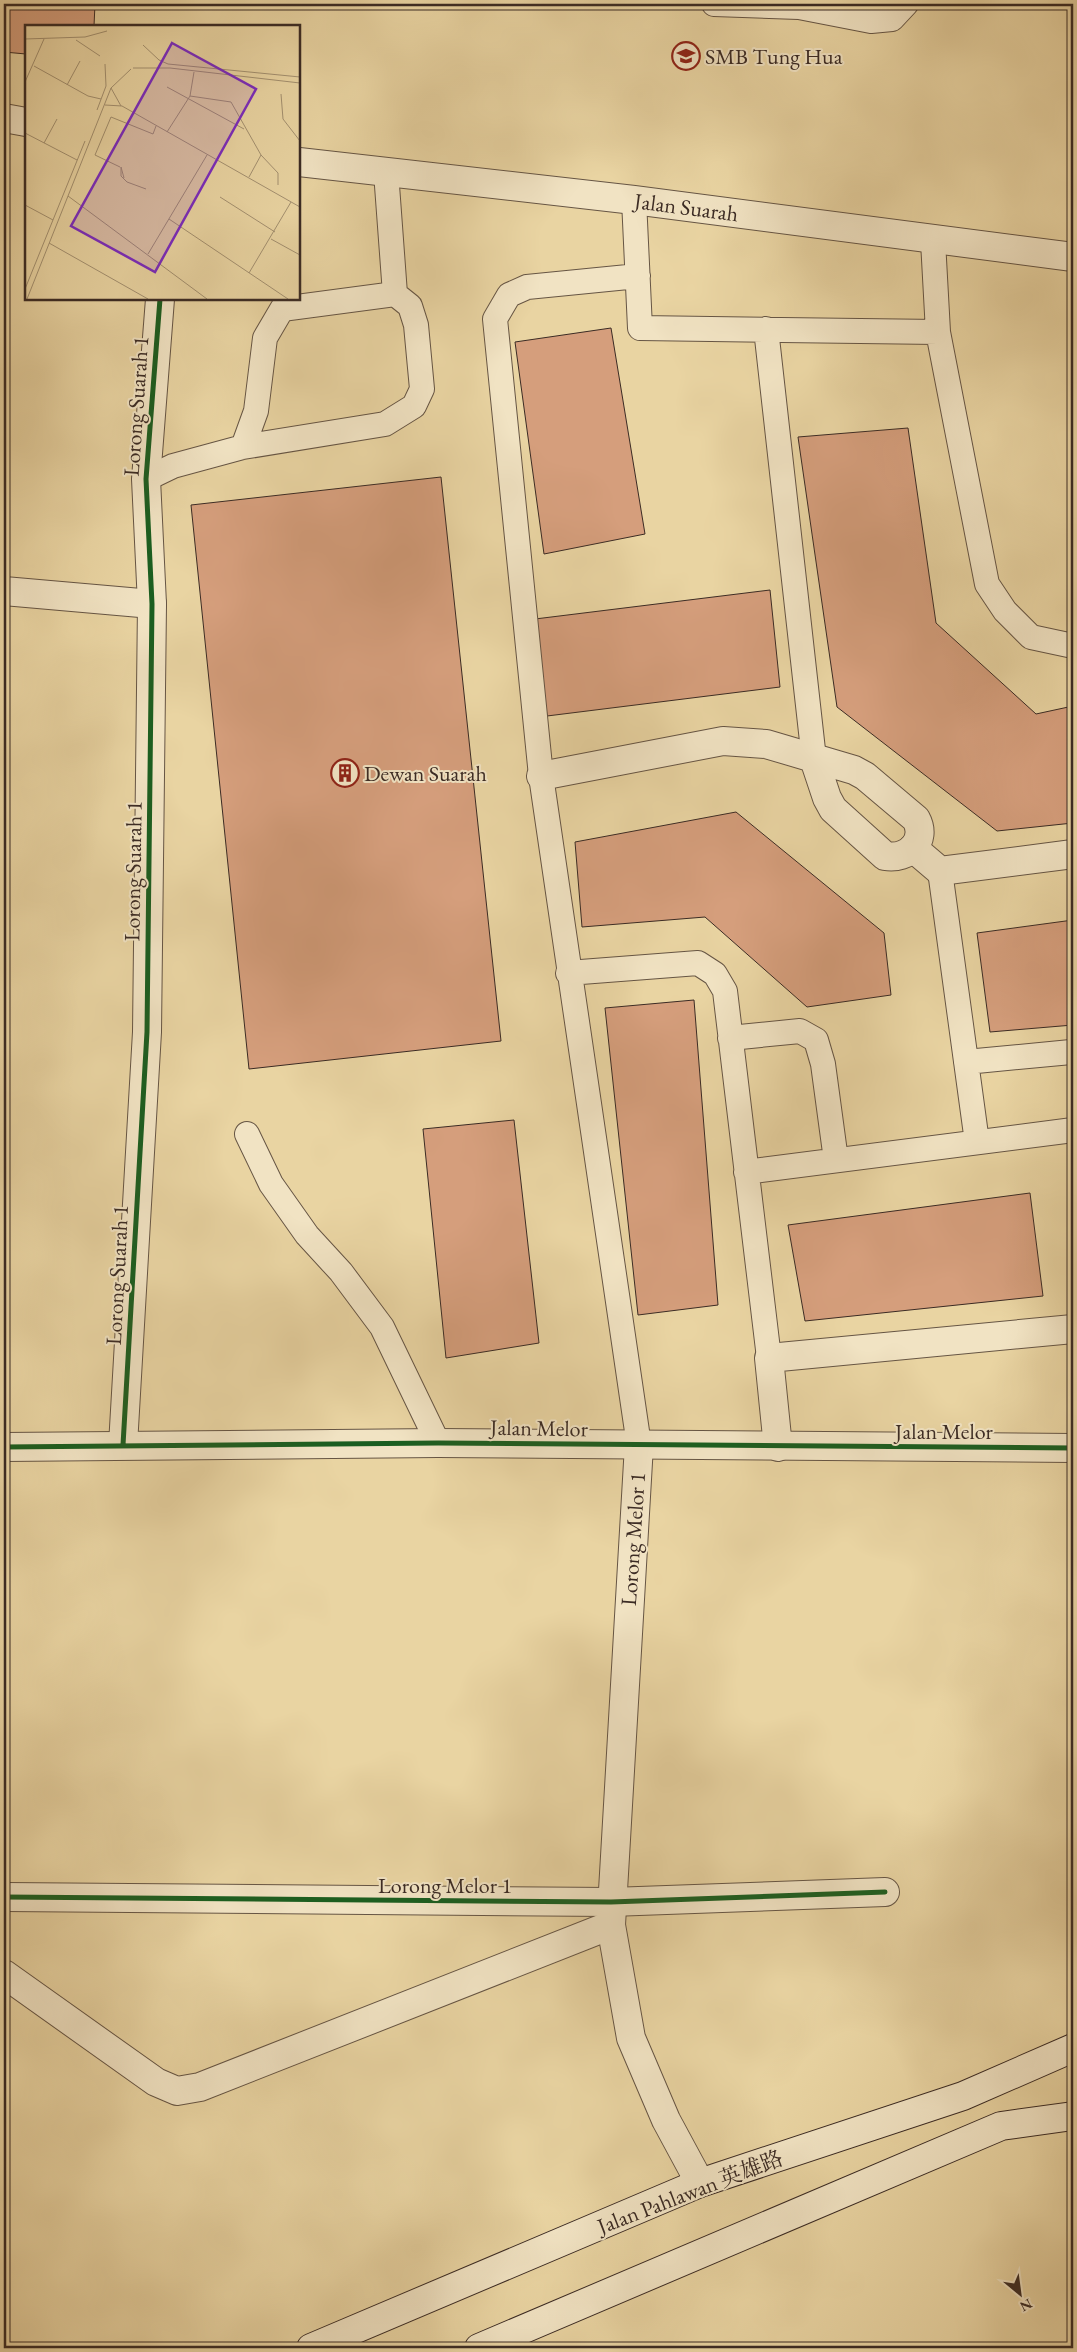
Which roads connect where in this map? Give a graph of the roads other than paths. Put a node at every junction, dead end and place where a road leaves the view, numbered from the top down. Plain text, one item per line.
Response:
1 (714, 4) edge
2 (906, 4) edge
3 (800, 6) edge
4 (4, 118) edge
5 (25, 122) edge
6 (300, 162) edge
7 (386, 172) junction
8 (634, 200) junction
9 (934, 241) junction
10 (1073, 257) edge
11 (638, 276) junction
12 (395, 294) junction
13 (160, 300) edge
14 (766, 329) junction
15 (938, 332) junction
16 (243, 447) junction
17 (146, 479) junction
18 (4, 591) edge
19 (152, 604) junction
20 (1073, 646) edge
21 (814, 759) junction
22 (541, 776) junction
23 (913, 848) junction
24 (1073, 854) edge
25 (940, 871) junction
26 (568, 973) junction
27 (730, 1038) junction
28 (1073, 1054) edge
29 (966, 1062) junction
30 (1073, 1130) edge
31 (247, 1134) dead end
32 (977, 1142) junction
33 (836, 1160) junction
34 (746, 1172) junction
35 (1073, 1329) edge
36 (768, 1358) junction
37 (438, 1443) junction
38 (123, 1444) junction
39 (639, 1445) junction
40 (4, 1447) edge
41 (778, 1447) junction
42 (1073, 1448) edge
43 (885, 1892) dead end
44 (4, 1897) edge
45 (611, 1914) junction
46 (4, 1974) edge
47 (1073, 2048) edge
48 (1073, 2116) edge
49 (700, 2183) junction
50 (311, 2348) edge
51 (479, 2348) edge

1 - 3 lane
2 - 3 lane
4 - 5 street
6 - 7 street, Jalan Suarah
7 - 8 street, Jalan Suarah
7 - 12 lane
8 - 9 street, Jalan Suarah
8 - 11 lane
9 - 10 street, Jalan Suarah
9 - 15 lane
11 - 14 lane
11 - 22 lane
12 - 16 lane
12 - 16 lane
13 - 17 street, Lorong Suarah 1
14 - 15 lane
14 - 21 lane
15 - 20 lane
16 - 17 lane
17 - 19 street, Lorong Suarah 1
18 - 19 street
19 - 38 street, Lorong Suarah 1
21 - 22 street
21 - 23 street
21 - 23 street
22 - 26 lane
23 - 25 street
24 - 25 street
25 - 29 lane
26 - 27 lane
26 - 39 lane
27 - 33 lane
27 - 34 lane
28 - 29 lane
29 - 32 lane
30 - 32 lane
31 - 37 lane
32 - 33 lane
33 - 34 lane
34 - 36 lane
35 - 36 street
36 - 41 street
37 - 38 street, Jalan Melor
37 - 39 street, Jalan Melor
38 - 40 street, Jalan Melor
39 - 41 street, Jalan Melor
39 - 45 street, Lorong Melor 1
41 - 42 street, Jalan Melor
43 - 45 street, Lorong Melor 1
44 - 45 street, Lorong Melor 1
45 - 46 street, Lorong Melor 1
45 - 49 street, Lorong Melor 1
47 - 49 street, Jalan Pahlawan 英雄路
48 - 51 street
49 - 50 street, Jalan Pahlawan 英雄路

